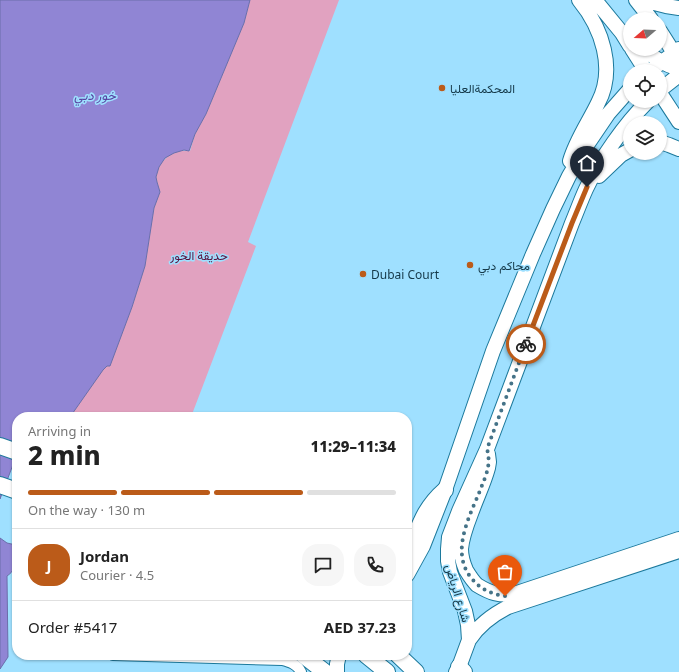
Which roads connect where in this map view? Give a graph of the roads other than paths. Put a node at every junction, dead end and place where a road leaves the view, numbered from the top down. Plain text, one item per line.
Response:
1 (579, 0) edge
2 (595, 0) edge
3 (604, 0) edge
4 (636, 0) edge
5 (642, 0) edge
6 (679, 8) edge
7 (645, 12) edge
8 (623, 23) edge
9 (623, 36) edge
10 (667, 40) edge
11 (677, 54) edge
12 (653, 56) edge
13 (662, 62) junction
14 (659, 64) edge
15 (679, 69) edge
16 (679, 75) edge
17 (667, 84) edge
18 (623, 97) edge
19 (667, 104) edge
20 (642, 108) edge
21 (679, 122) edge
22 (667, 144) edge
23 (679, 149) edge
24 (623, 155) edge
25 (568, 176) junction
26 (587, 187) junction
27 (0, 446) edge
28 (487, 449) junction
29 (12, 450) edge
30 (0, 486) edge
31 (12, 490) edge
32 (445, 490) junction
33 (679, 539) edge
34 (412, 544) edge
35 (679, 551) edge
36 (412, 566) edge
37 (469, 640) junction
38 (282, 660) edge
39 (309, 660) edge
40 (338, 660) edge
41 (372, 660) edge
42 (405, 660) edge
43 (459, 670) edge
44 (419, 671) edge
45 (300, 672) edge
46 (324, 672) edge
47 (337, 672) edge
48 (387, 672) edge

1 - 25 main road
2 - 9 main road
3 - 8 main road
4 - 7 main road
5 - 6 main road
10 - 11 main road
11 - 13 main road
12 - 13 main road
13 - 14 main road
13 - 15 main road
16 - 17 main road
18 - 25 main road
19 - 21 main road
20 - 26 main road, شارع الرياض
22 - 23 main road
24 - 26 main road
25 - 32 main road
26 - 28 main road, شارع الرياض
27 - 29 main road
28 - 33 main road
28 - 37 main road, شارع الرياض
30 - 31 main road
32 - 34 main road
32 - 36 main road
35 - 37 main road
37 - 43 main road, شارع الرياض
38 - 45 street
39 - 46 main road
40 - 47 main road
41 - 48 main road
42 - 44 main road

